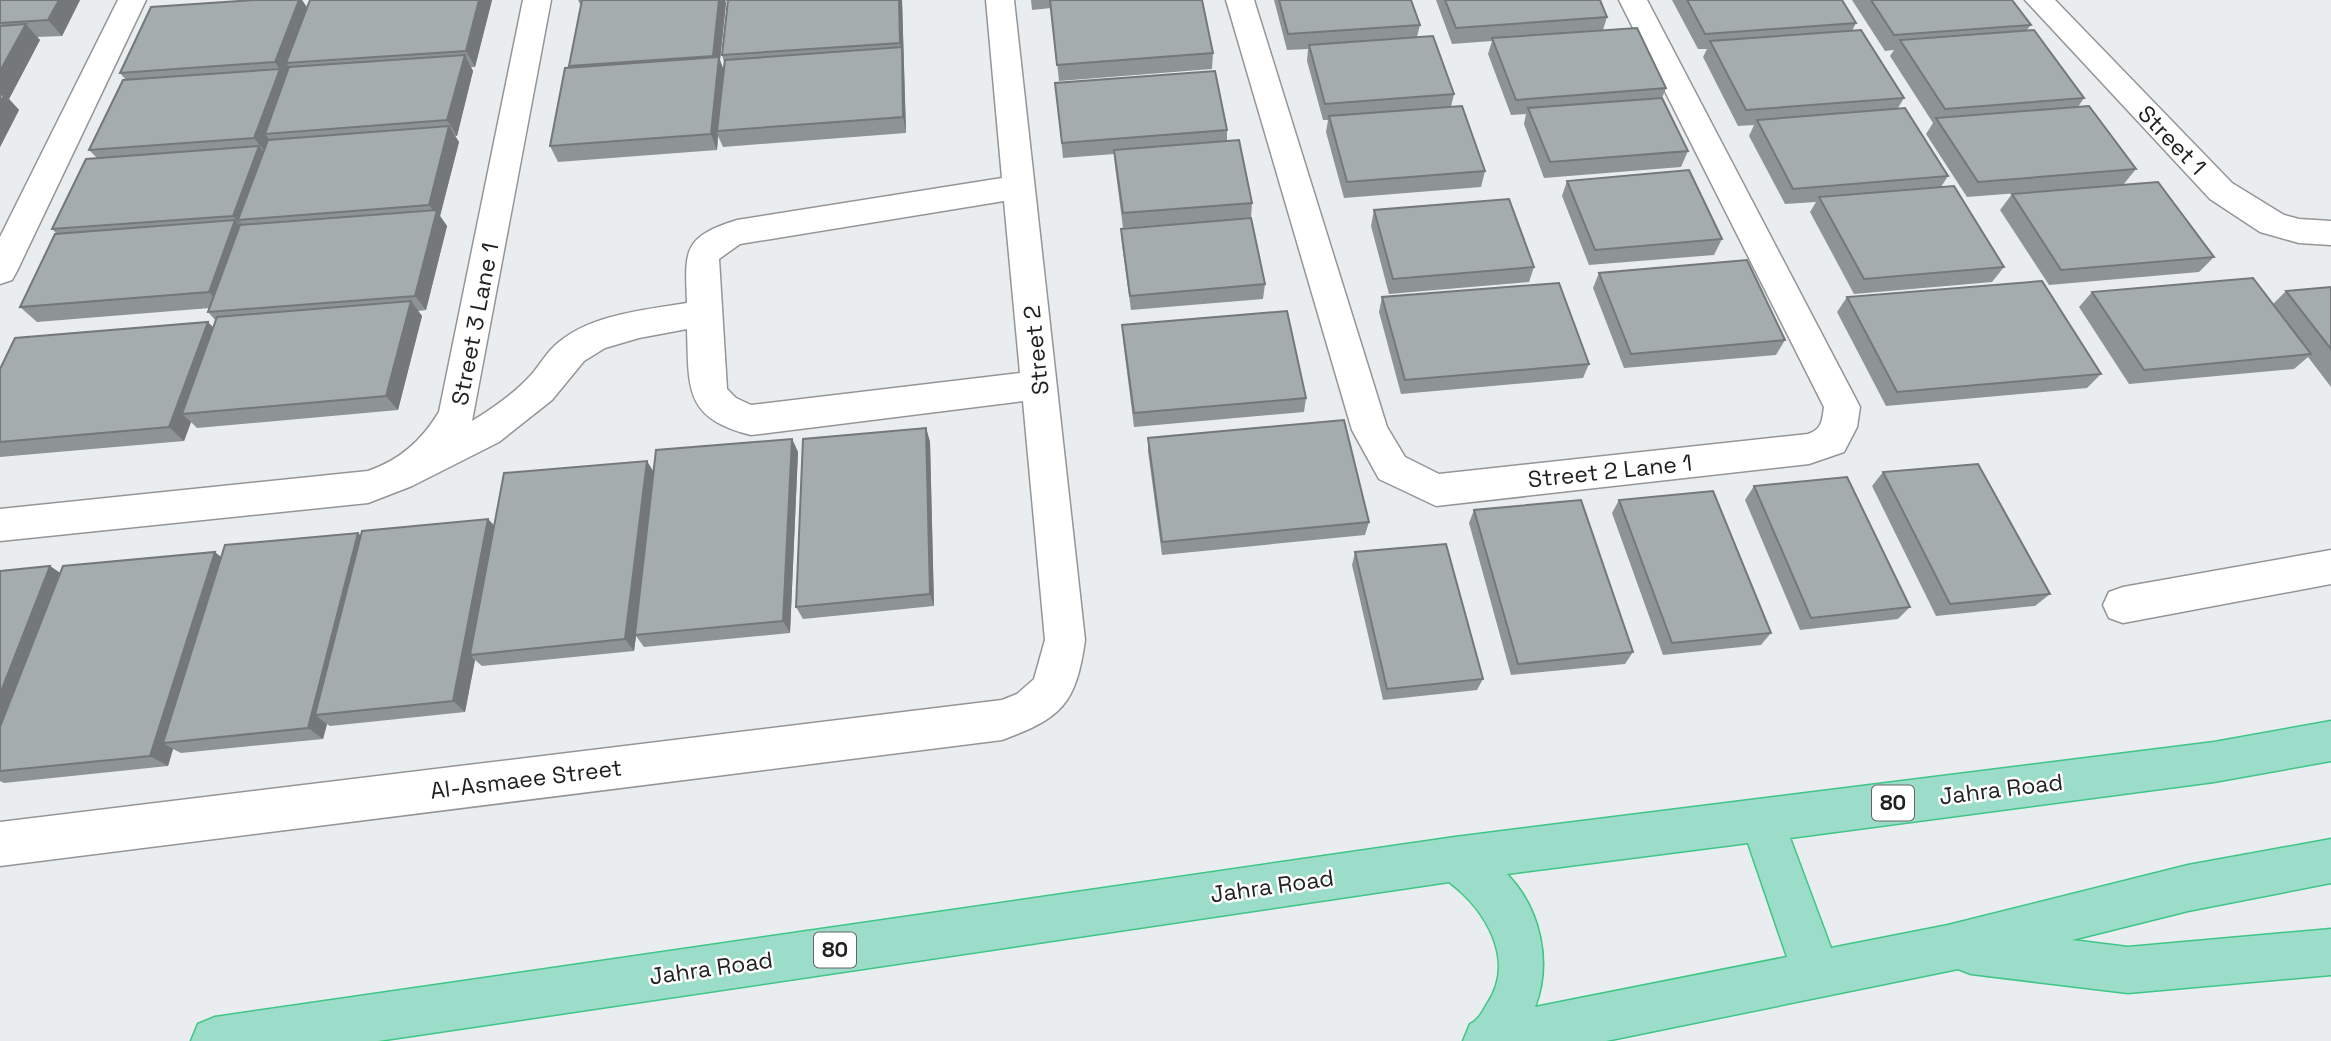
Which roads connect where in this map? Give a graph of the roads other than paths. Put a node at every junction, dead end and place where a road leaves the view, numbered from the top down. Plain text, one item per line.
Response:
1 (132, 0) edge
2 (537, 0) edge
3 (1000, 0) edge
4 (1240, 0) edge
5 (1633, 0) edge
6 (2039, 0) edge
7 (1020, 187) junction
8 (2331, 233) edge
9 (0, 271) edge
10 (704, 313) junction
11 (1040, 385) junction
12 (424, 462) junction
13 (0, 525) edge
14 (2331, 567) edge
15 (2123, 605) dead end
16 (1047, 697) joint
17 (2331, 741) edge
18 (1762, 820) junction
19 (0, 844) edge
20 (1455, 859) junction
21 (2331, 861) edge
22 (1948, 948) junction
23 (2331, 952) edge
24 (1817, 974) junction
25 (1490, 1040) edge
26 (215, 1041) edge

1 - 9 street
2 - 12 street, Street 3 Lane 1
3 - 7 street, Street 2
4 - 5 street, Street 2 Lane 1
6 - 8 street, Street 1
7 - 10 street
7 - 11 street, Street 2
10 - 11 street
10 - 12 street
11 - 16 street, Street 2
12 - 13 street, Street 3 Lane 1
14 - 15 street
16 - 19 street, Al-Asmaee Street
17 - 18 highway, Jahra Road / 80
18 - 20 highway, Jahra Road / 80
18 - 24 highway
20 - 25 highway
20 - 26 highway, Jahra Road / 80
21 - 22 highway
22 - 23 highway
22 - 24 highway
24 - 25 highway

